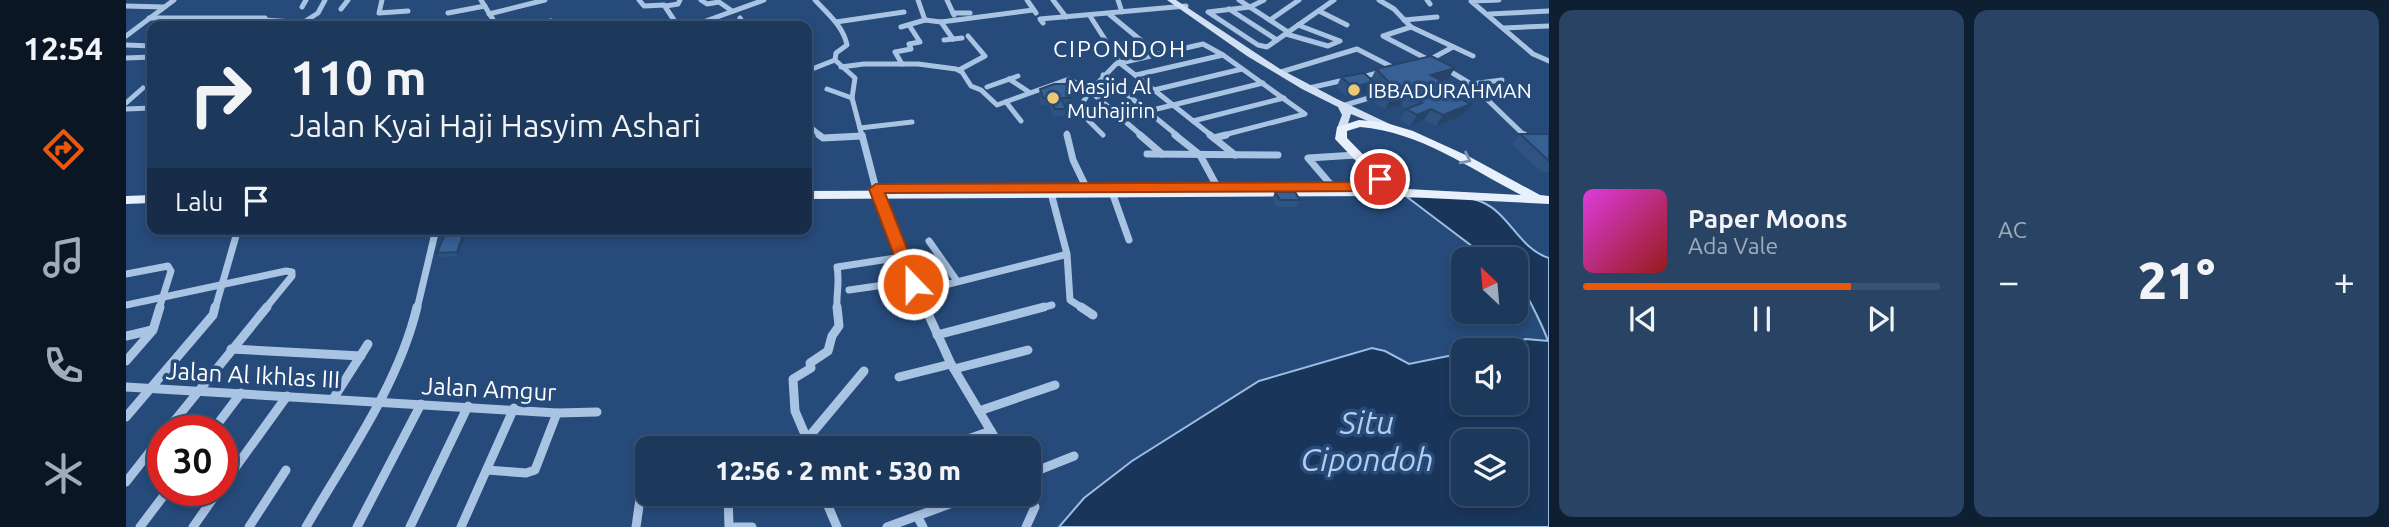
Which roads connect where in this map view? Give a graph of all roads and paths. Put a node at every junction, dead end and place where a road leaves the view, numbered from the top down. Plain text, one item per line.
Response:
1 (174, 0) edge
2 (306, 0) edge
3 (325, 0) edge
4 (348, 0) edge
5 (382, 0) edge
6 (481, 0) edge
7 (545, 0) edge
8 (639, 0) edge
9 (680, 0) edge
10 (701, 0) edge
11 (815, 0) edge
12 (918, 0) edge
13 (947, 0) edge
14 (1027, 0) edge
15 (1053, 0) edge
16 (1118, 0) edge
17 (1239, 0) edge
18 (1264, 0) edge
19 (1299, 0) edge
20 (1334, 0) edge
21 (1379, 0) edge
22 (1499, 0) edge
23 (760, 1) edge
24 (1177, 4) edge
25 (126, 6) edge
26 (485, 6) junction
27 (666, 6) junction
28 (1250, 6) junction
29 (163, 7) junction
30 (302, 7) dead end
31 (341, 9) dead end
32 (1228, 9) junction
33 (1034, 10) junction
34 (408, 11) dead end
35 (733, 11) junction
36 (1319, 11) junction
37 (904, 12) dead end
38 (1122, 12) junction
39 (1549, 12) edge
40 (448, 13) dead end
41 (891, 13) junction
42 (489, 14) junction
43 (1108, 14) junction
44 (1488, 14) junction
45 (954, 16) junction
46 (1090, 16) junction
47 (1066, 17) junction
48 (1437, 17) dead end
49 (149, 18) junction
50 (740, 18) dead end
51 (896, 19) dead end
52 (264, 20) joint
53 (925, 20) junction
54 (1270, 20) junction
55 (1404, 20) junction
56 (279, 21) edge
57 (306, 21) edge
58 (493, 21) edge
59 (675, 21) edge
60 (706, 21) edge
61 (742, 21) edge
62 (836, 22) junction
63 (941, 22) junction
64 (909, 25) junction
65 (1298, 25) junction
66 (1347, 25) dead end
67 (1549, 26) edge
68 (901, 27) dead end
69 (1411, 27) junction
70 (1504, 28) junction
71 (1287, 33) junction
72 (126, 36) edge
73 (1231, 36) junction
74 (953, 39) junction
75 (944, 40) dead end
76 (1277, 40) junction
77 (126, 45) edge
78 (147, 46) edge
79 (1149, 47) dead end
80 (1453, 47) junction
81 (931, 55) dead end
82 (1223, 55) junction
83 (1473, 56) dead end
84 (147, 57) edge
85 (126, 58) edge
86 (835, 60) junction
87 (1429, 60) junction
88 (1549, 61) edge
89 (1119, 62) junction
90 (1420, 63) edge
91 (902, 64) junction
92 (937, 65) junction
93 (841, 67) junction
94 (1402, 67) edge
95 (814, 68) edge
96 (1394, 68) junction
97 (1242, 69) junction
98 (959, 70) junction
99 (1285, 71) junction
100 (1103, 75) junction
101 (1136, 75) junction
102 (1018, 76) dead end
103 (1360, 77) junction
104 (1009, 79) junction
105 (1502, 80) dead end
106 (1263, 83) junction
107 (1471, 84) junction
108 (143, 88) dead end
109 (987, 88) dead end
110 (1309, 88) junction
111 (827, 89) dead end
112 (1154, 90) junction
113 (1090, 91) junction
114 (1029, 92) junction
115 (852, 97) junction
116 (1284, 98) junction
117 (1006, 102) junction
118 (126, 103) edge
119 (1173, 105) junction
120 (1342, 106) junction
121 (147, 108) edge
122 (126, 109) edge
123 (1147, 111) junction
124 (1120, 118) junction
125 (1021, 121) dead end
126 (1193, 121) junction
127 (912, 122) dead end
128 (812, 128) edge
129 (860, 128) junction
130 (1342, 128) junction
131 (1394, 128) junction
132 (1067, 132) dead end
133 (1103, 135) dead end
134 (862, 136) junction
135 (1214, 138) junction
136 (1531, 139) edge
137 (1147, 154) dead end
138 (1162, 155) junction
139 (1200, 155) junction
140 (1235, 155) junction
141 (1278, 155) dead end
142 (1356, 155) junction
143 (1380, 179) junction
144 (1332, 186) junction
145 (1086, 187) junction
146 (812, 188) edge
147 (1218, 189) junction
148 (877, 192) junction
149 (1112, 192) junction
150 (1051, 193) junction
151 (1433, 193) junction
152 (1518, 193) junction
153 (812, 195) edge
154 (126, 197) edge
155 (147, 197) edge
156 (1547, 200) edge
157 (236, 235) edge
158 (435, 235) edge
159 (1129, 240) dead end
160 (929, 241) dead end
161 (1063, 255) dead end
162 (902, 257) junction
163 (126, 274) edge
164 (912, 281) junction
165 (957, 281) junction
166 (223, 284) junction
167 (849, 290) dead end
168 (917, 292) junction
169 (161, 298) junction
170 (126, 305) edge
171 (1052, 305) dead end
172 (1093, 315) dead end
173 (153, 330) junction
174 (937, 335) junction
175 (126, 336) edge
176 (368, 344) dead end
177 (231, 349) junction
178 (1028, 350) dead end
179 (361, 356) junction
180 (126, 361) edge
181 (953, 366) junction
182 (864, 371) dead end
183 (899, 377) dead end
184 (1055, 385) dead end
185 (126, 387) edge
186 (151, 388) junction
187 (198, 391) junction
188 (242, 393) junction
189 (286, 396) junction
190 (333, 399) junction
191 (378, 402) junction
192 (421, 404) junction
193 (468, 406) junction
194 (514, 408) junction
195 (979, 411) junction
196 (597, 412) dead end
197 (557, 413) junction
198 (179, 415) edge
199 (225, 415) edge
200 (126, 417) edge
201 (991, 431) junction
202 (804, 436) edge
203 (812, 436) edge
204 (977, 436) edge
205 (994, 436) edge
206 (147, 455) edge
207 (1074, 456) dead end
208 (238, 464) edge
209 (1041, 469) edge
210 (286, 470) dead end
211 (487, 470) junction
212 (126, 482) edge
213 (156, 506) edge
214 (208, 506) edge
215 (639, 506) edge
216 (728, 506) edge
217 (828, 506) edge
218 (945, 506) edge
219 (1035, 506) edge
220 (918, 516) junction
221 (140, 527) edge
222 (193, 527) edge
223 (249, 527) edge
224 (306, 527) edge
225 (357, 527) edge
226 (410, 527) edge
227 (461, 527) edge
228 (636, 527) edge
229 (729, 527) edge
230 (736, 527) edge
231 (752, 527) edge
232 (837, 527) edge
233 (887, 527) edge
234 (923, 527) edge
235 (1026, 527) edge

1 - 29 street
2 - 30 street
3 - 57 street
4 - 31 street
5 - 34 street
6 - 26 street
7 - 42 street
8 - 27 street
9 - 27 street
10 - 35 street
11 - 62 street
12 - 53 street
13 - 45 street
14 - 33 street
15 - 47 street
16 - 38 street
17 - 28 street
18 - 28 street
19 - 54 street
20 - 36 street
21 - 55 street
22 - 44 street
23 - 35 street
24 - 38 street
24 - 73 street
25 - 29 street
26 - 40 street
26 - 42 street
27 - 59 street
28 - 32 street
28 - 54 street
29 - 49 street
32 - 73 street
32 - 76 street
33 - 45 street
33 - 47 street
35 - 60 street
36 - 65 street
36 - 66 street
37 - 41 street
38 - 43 street
39 - 44 street
41 - 51 street
41 - 62 street
42 - 58 street
43 - 46 street
43 - 79 street
44 - 70 street
45 - 63 street
46 - 47 street
46 - 89 street
48 - 55 street
49 - 52 street
49 - 72 street
50 - 61 street
52 - 56 street
53 - 63 street
53 - 64 street
54 - 71 street
55 - 69 street
62 - 86 street
63 - 74 street
64 - 68 street
64 - 91 street
65 - 71 street
65 - 71 street
67 - 70 street
69 - 80 street
69 - 87 street
70 - 88 street
71 - 76 street
73 - 76 street
73 - 99 street
74 - 75 street
74 - 98 street
77 - 78 street
80 - 83 street
80 - 87 street
81 - 92 street
82 - 89 street
82 - 97 street
82 - 101 street
84 - 85 street
86 - 93 street
86 - 95 street
87 - 90 street
87 - 107 street
89 - 100 street
89 - 101 street
91 - 92 street
91 - 93 street
92 - 98 street
93 - 115 street
94 - 96 street
96 - 99 street
96 - 103 street
97 - 106 street
97 - 112 street
98 - 117 street
99 - 110 street
100 - 113 street
100 - 123 street
101 - 112 street
102 - 104 street
103 - 110 street
103 - 120 street
104 - 109 street
104 - 114 street
105 - 107 street
106 - 116 street
106 - 119 street
107 - 136 street
108 - 118 street
110 - 120 street
111 - 115 street
112 - 119 street
113 - 114 street
113 - 124 street
113 - 133 street
114 - 117 street
115 - 129 street
116 - 126 street
116 - 135 street
117 - 125 street
119 - 123 street
119 - 126 street
120 - 130 street
120 - 131 street
121 - 122 street
123 - 124 street
123 - 139 street
124 - 138 street
126 - 135 street
127 - 129 street
128 - 134 street
129 - 134 street
130 - 131 main road
130 - 142 main road
131 -> 152 main road
132 - 145 street
134 - 148 street
135 - 140 street
137 - 138 street
138 - 139 street
139 - 140 street
139 - 147 street
140 - 141 street
142 - 143 main road
142 - 144 street
143 - 144 main road
143 - 151 main road
144 - 147 main road
145 - 147 main road
145 - 148 main road
146 - 148 main road
147 - 149 main road
147 - 151 main road
148 - 150 main road
148 - 153 main road
148 - 162 street
149 - 150 main road
149 - 159 street
150 - 172 street
151 - 152 main road
152 - 156 main road
154 - 155 main road
157 - 166 street
158 - 191 street
160 - 165 street
161 - 165 street
162 - 164 street
162 - 202 street
163 - 169 street
164 - 167 street
164 - 168 street
165 - 168 street
166 - 169 street
166 - 177 street
166 - 186 street
168 - 174 street
169 - 170 street
169 - 173 street
171 - 174 street
173 - 175 street
173 - 180 street
174 - 181 street
176 - 179 street
177 - 179 street
177 - 187 street
178 - 181 street
179 - 190 street
181 - 183 street
181 - 195 street
182 - 203 street
184 - 195 street
185 - 186 street, Jalan Al Ikhlas III
186 - 187 street, Jalan Al Ikhlas III
186 - 200 street
187 - 188 street, Jalan Al Ikhlas III
187 - 198 street
188 - 189 street, Jalan Al Ikhlas III
188 - 199 street
189 - 190 street, Jalan Al Ikhlas III
189 - 208 street
190 - 191 street, Jalan Al Ikhlas III
191 - 192 street, Jalan Amgur
191 - 224 street
192 - 193 street, Jalan Amgur
192 - 225 street
193 - 194 street, Jalan Amgur
193 - 226 street
194 - 197 street, Jalan Amgur
194 - 211 street
195 - 201 street
196 - 197 street, Jalan Amgur
197 - 211 street
201 - 204 street
201 - 205 street
206 - 212 street
207 - 209 street
210 - 223 street
211 - 227 street
213 - 221 street
214 - 222 street
215 - 228 street
216 - 229 street
217 - 232 street
218 - 220 street
219 - 235 street
220 - 233 street
220 - 234 street
230 - 231 street

